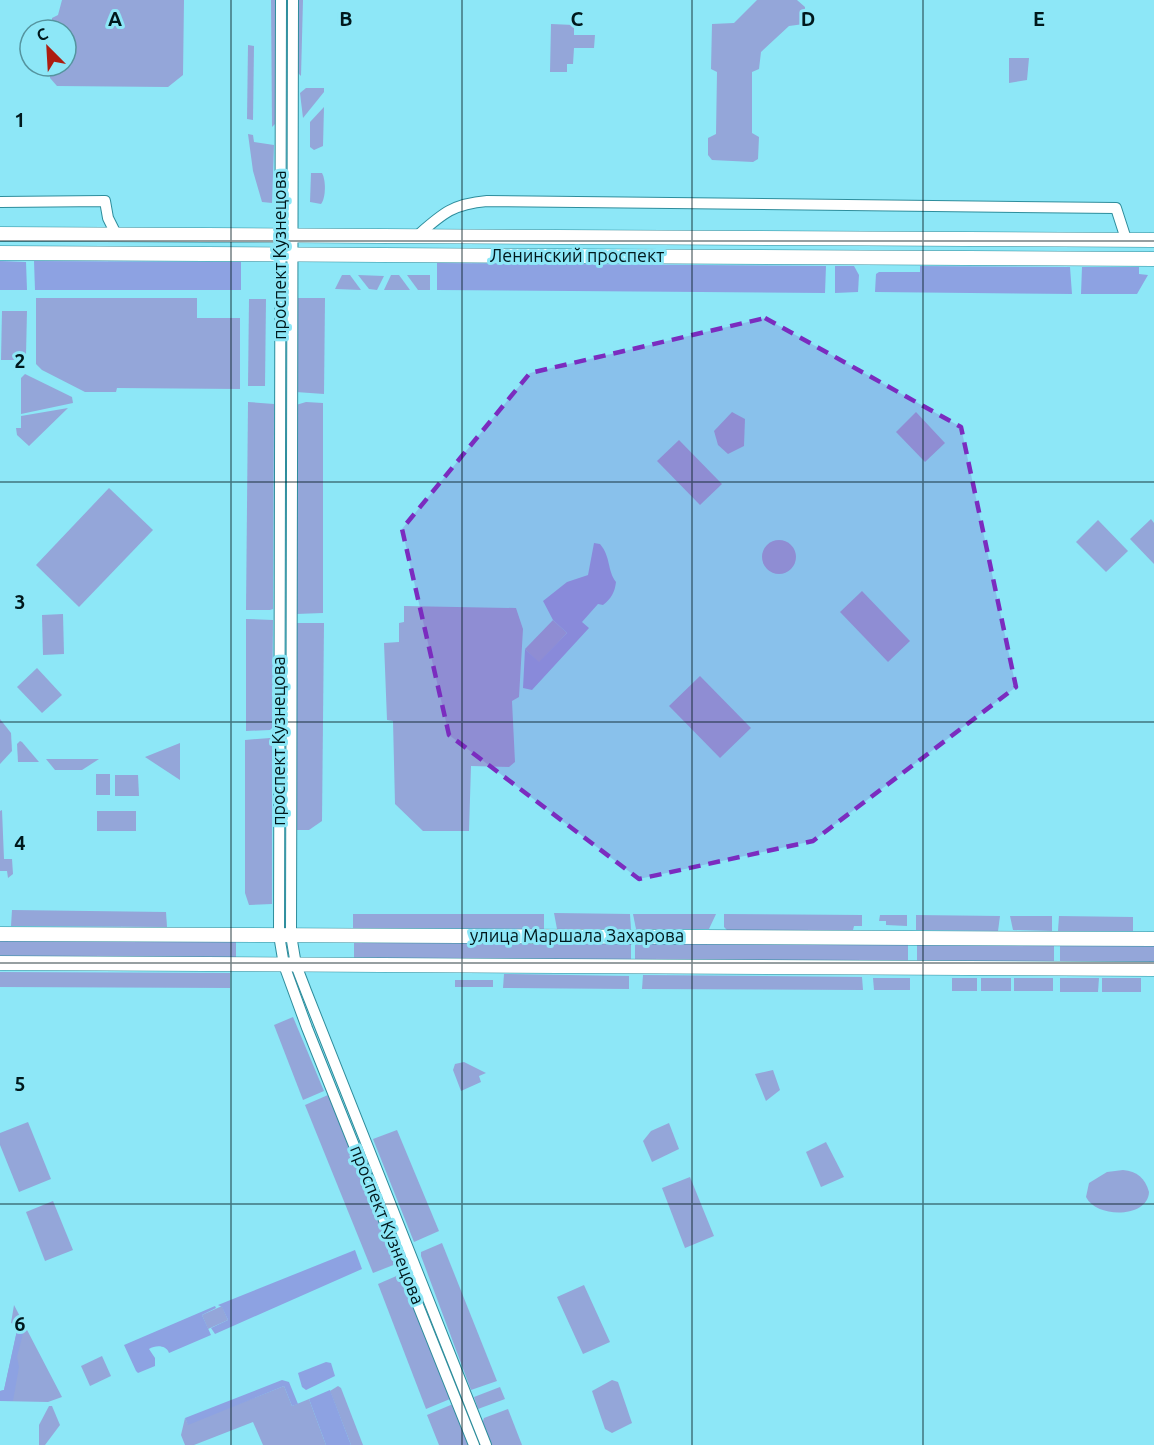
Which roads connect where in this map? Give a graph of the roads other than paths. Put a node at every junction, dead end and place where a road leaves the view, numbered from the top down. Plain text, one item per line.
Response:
1 (281, 0) edge
2 (293, 0) edge
3 (0, 201) edge
4 (0, 234) edge
5 (116, 234) junction
6 (286, 235) junction
7 (417, 236) junction
8 (1126, 239) junction
9 (1154, 240) edge
10 (0, 253) edge
11 (286, 254) junction
12 (1154, 259) edge
13 (0, 933) edge
14 (285, 935) junction
15 (1154, 939) edge
16 (0, 963) edge
17 (290, 965) junction
18 (1154, 969) edge
19 (474, 1445) edge
20 (486, 1445) edge

1 - 6 street, проспект Кузнецова
2 - 6 street, проспект Кузнецова
3 - 5 street
4 - 5 main road, Ленинский проспект
5 - 6 main road, Ленинский проспект
6 - 7 main road, Ленинский проспект
6 - 11 street, проспект Кузнецова
7 - 8 main road, Ленинский проспект
7 - 8 street
8 - 9 main road, Ленинский проспект
10 - 11 main road, Ленинский проспект
11 - 12 main road, Ленинский проспект
11 - 14 street, проспект Кузнецова
13 - 14 main road, улица Маршала Захарова
14 - 15 main road, улица Маршала Захарова
14 - 17 street, проспект Кузнецова
16 - 17 main road, улица Маршала Захарова
17 - 18 main road, улица Маршала Захарова
17 - 19 street, проспект Кузнецова
17 - 20 street, проспект Кузнецова

